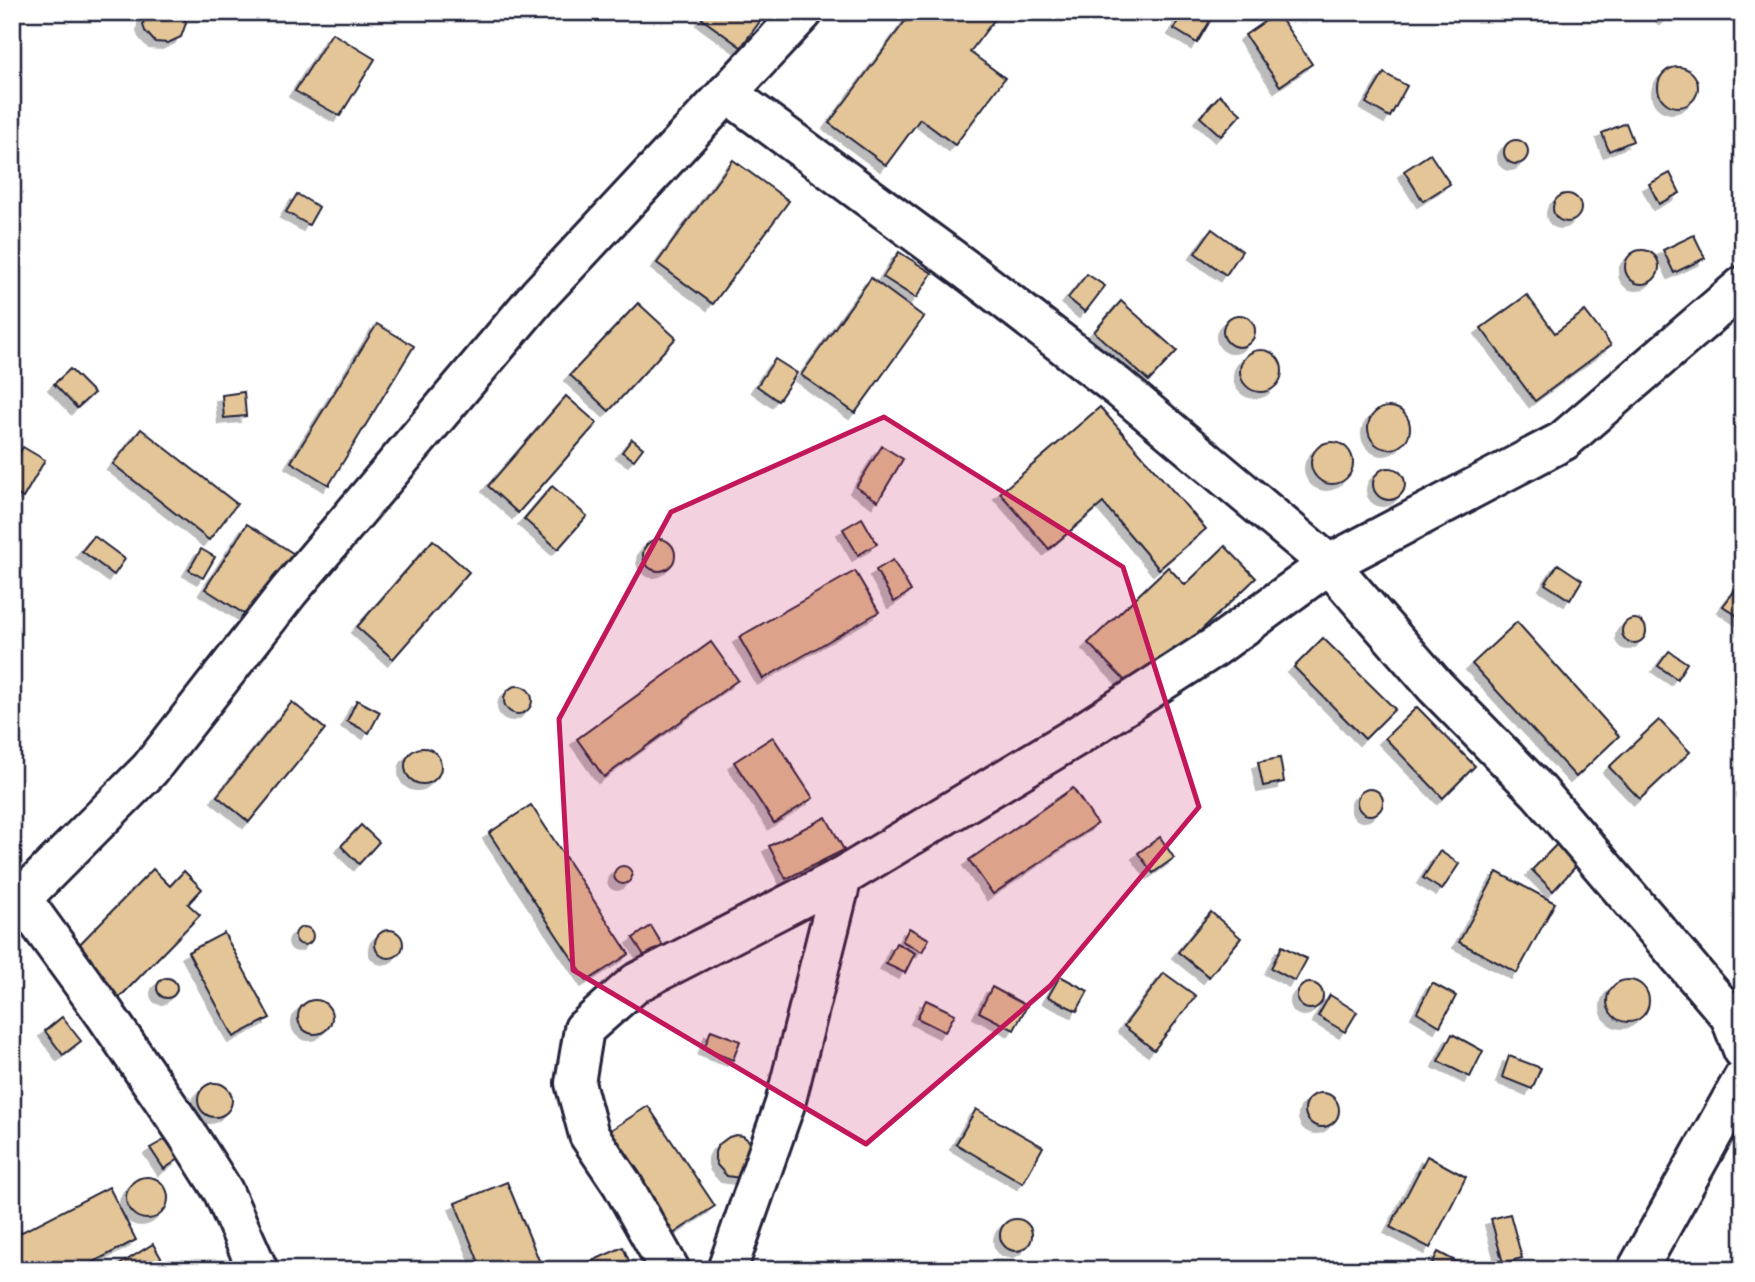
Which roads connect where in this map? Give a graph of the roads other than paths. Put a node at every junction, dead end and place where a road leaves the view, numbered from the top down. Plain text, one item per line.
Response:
1 (803, 12) edge
2 (727, 93) junction
3 (1743, 286) edge
4 (1329, 564) junction
5 (842, 877) junction
6 (17, 903) edge
7 (1738, 1023) edge
8 (1743, 1079) edge
9 (258, 1270) edge
10 (670, 1270) edge
11 (727, 1270) edge
12 (1637, 1270) edge

1 - 2 street
2 - 4 street
2 - 6 street
3 - 4 street
4 - 5 street
4 - 7 street
5 - 10 street
5 - 11 street
6 - 9 street
8 - 12 street

